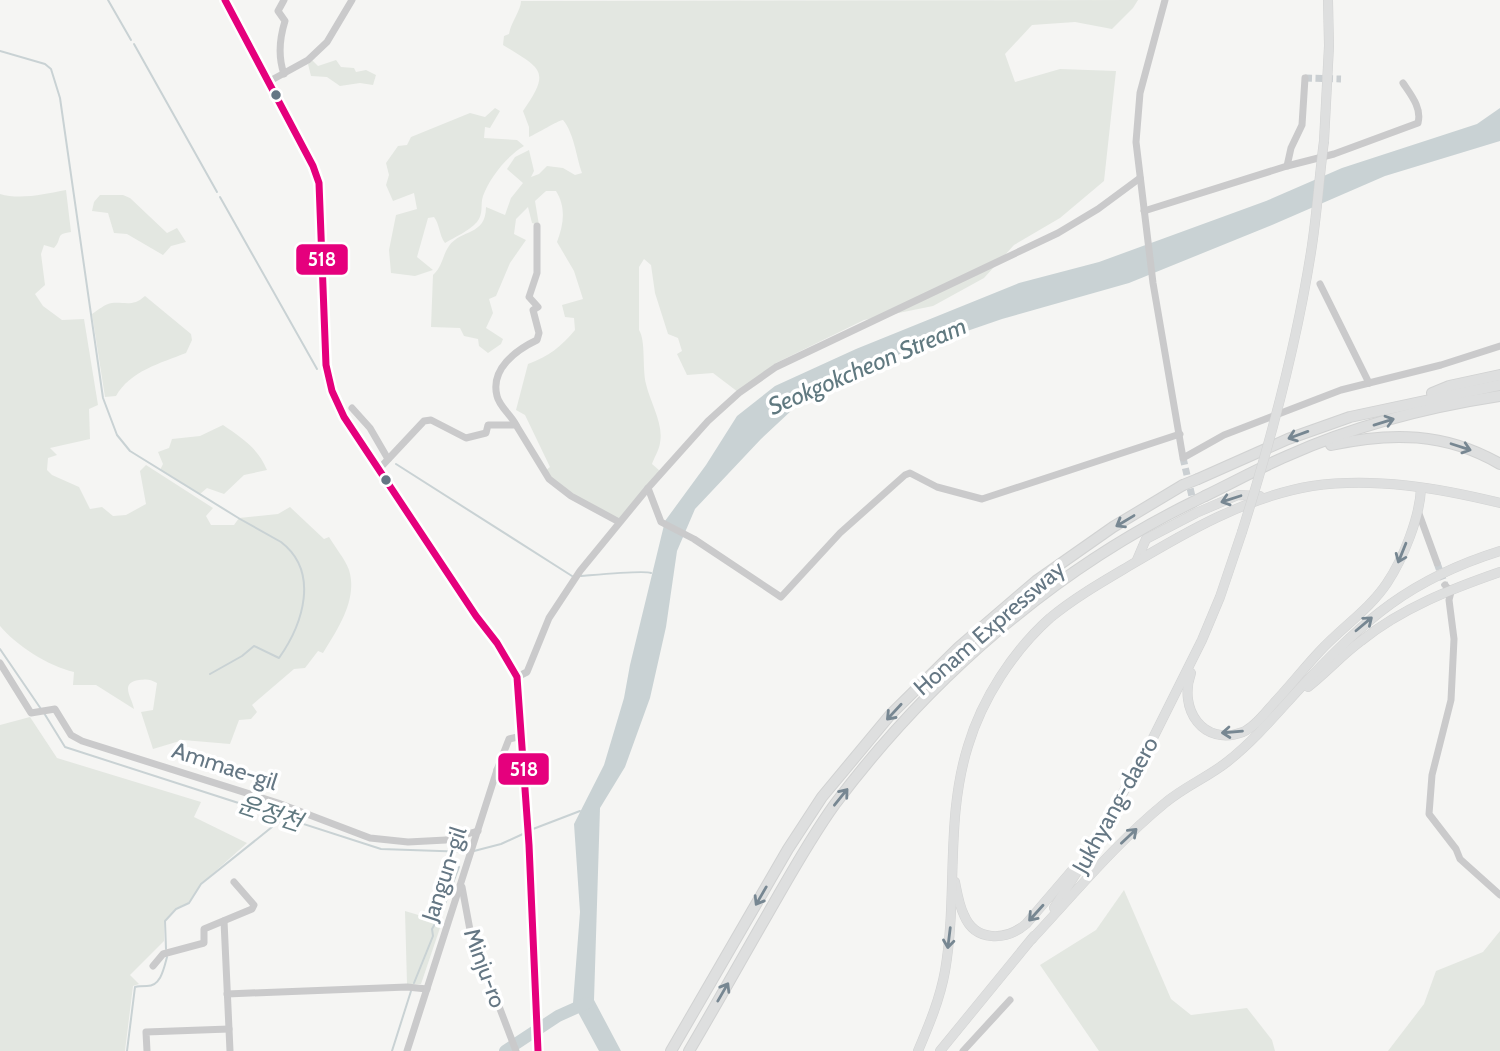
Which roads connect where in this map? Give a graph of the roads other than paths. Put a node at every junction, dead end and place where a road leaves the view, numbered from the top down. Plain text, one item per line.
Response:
1 (225, 0) edge
2 (284, 0) edge
3 (352, 0) edge
4 (1165, 0) edge
5 (1328, 0) edge
6 (284, 74) junction
7 (1305, 78) dead end
8 (268, 82) junction
9 (1403, 83) dead end
10 (1287, 166) junction
11 (1140, 178) junction
12 (1144, 211) junction
13 (537, 226) dead end
14 (1320, 284) dead end
15 (1500, 346) edge
16 (1500, 375) edge
17 (1369, 383) junction
18 (1500, 385) edge
19 (1500, 396) edge
20 (1410, 402) junction
21 (352, 408) dead end
22 (516, 425) junction
23 (1180, 434) junction
24 (387, 460) junction
25 (1500, 464) edge
26 (379, 469) junction
27 (1253, 473) junction
28 (648, 488) junction
29 (1421, 488) junction
30 (1500, 503) edge
31 (1418, 511) junction
32 (620, 522) junction
33 (1500, 551) edge
34 (1437, 563) tunnel mouth
35 (1500, 572) edge
36 (1448, 588) junction
37 (1202, 640) junction
38 (0, 663) edge
39 (517, 677) junction
40 (1282, 708) junction
41 (522, 736) junction
42 (522, 755) junction
43 (497, 770) junction
44 (476, 835) junction
45 (1096, 842) junction
46 (952, 870) junction
47 (234, 881) dead end
48 (461, 883) junction
49 (1500, 895) edge
50 (224, 921) junction
51 (1032, 939) junction
52 (153, 966) dead end
53 (427, 989) junction
54 (227, 994) junction
55 (1010, 1000) dead end
56 (229, 1030) junction
57 (538, 1050) edge
58 (147, 1051) edge
59 (230, 1051) edge
60 (407, 1051) edge
61 (516, 1051) edge
62 (671, 1051) edge
63 (689, 1051) edge
64 (918, 1051) edge
65 (940, 1051) edge
66 (963, 1051) edge

1 - 8 main road, Minju-ro
2 - 6 street
3 - 6 street
4 - 11 street
5 - 37 main road, Jukhyang-daero, bridge
6 - 8 street
7 - 10 street
8 - 26 main road, Minju-ro
9 - 10 street
10 - 12 street
11 - 12 street
11 - 28 street
12 - 23 street
13 - 22 street
14 - 17 street
15 - 17 street
16 - 20 highway
17 - 23 street
18 - 20 highway, Honam Expressway
27 -> 19 highway, Honam Expressway
20 -> 62 highway, Honam Expressway, bridge
21 - 24 street
22 - 24 street
22 - 32 street
23 - 28 street
24 - 26 street
27 -> 25 highway
26 - 39 main road, Minju-ro
63 -> 27 highway, Honam Expressway, bridge
28 - 32 street
29 - 30 main road
29 - 31 main road
29 - 46 main road
31 - 34 street
31 -> 37 main road
32 - 39 street
40 -> 33 main road
35 - 36 main road
36 - 40 main road
36 - 49 street
37 - 45 main road, Jukhyang-daero
38 - 44 street, Ammae-gil
39 - 41 main road, Minju-ro
51 -> 40 main road
41 - 42 main road, Minju-ro
41 - 43 street, Jangun-gil
42 - 43 street
42 - 57 main road, Minju-ro
43 - 44 street, Jangun-gil
44 - 48 street, Jangun-gil
45 -> 46 main road
45 - 51 main road, Jukhyang-daero
46 -> 64 main road
47 - 50 street
48 - 53 street, Jangun-gil
48 - 61 street, Minju-ro
50 - 52 street
50 - 54 street
51 - 65 main road, Jukhyang-daero
53 - 54 street
53 - 60 street, Jangun-gil
54 - 56 street
55 - 66 street
56 - 58 street
56 - 59 street

